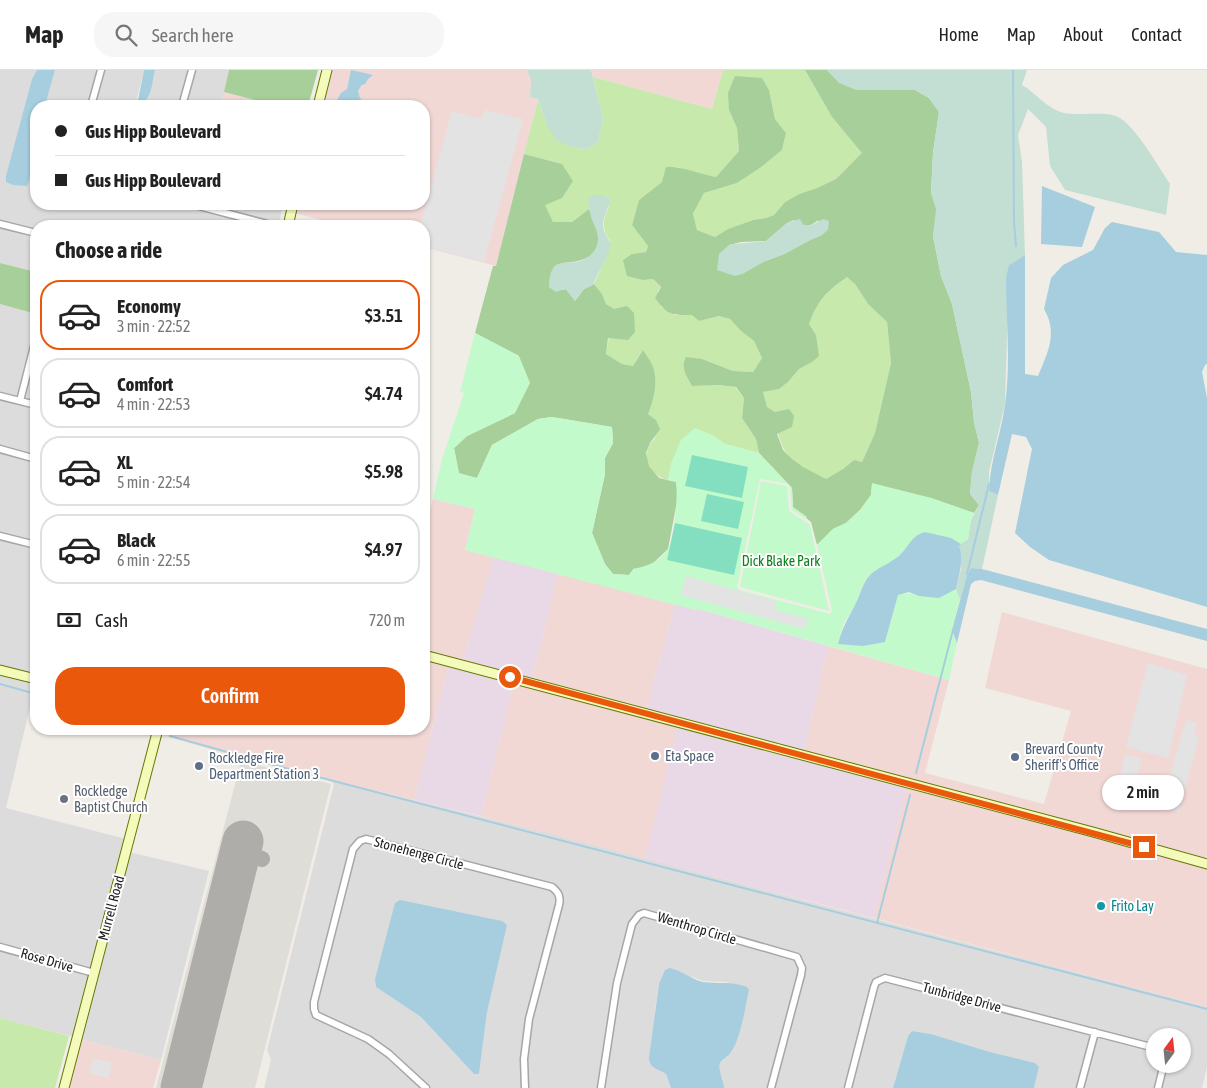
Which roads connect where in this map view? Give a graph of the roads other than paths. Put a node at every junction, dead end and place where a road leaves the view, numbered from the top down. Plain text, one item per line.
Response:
1 (101, 70) edge
2 (192, 70) edge
3 (327, 70) edge
4 (93, 100) edge
5 (184, 100) edge
6 (320, 100) edge
7 (214, 210) edge
8 (252, 220) edge
9 (0, 224) edge
10 (30, 232) edge
11 (30, 362) edge
12 (0, 396) edge
13 (20, 401) junction
14 (30, 404) edge
15 (0, 449) edge
16 (30, 457) edge
17 (0, 536) edge
18 (30, 544) edge
19 (430, 657) edge
20 (0, 670) edge
21 (30, 678) edge
22 (156, 735) edge
23 (1207, 864) edge
24 (0, 947) edge
25 (94, 973) junction
26 (1095, 1032) junction
27 (1146, 1046) edge
28 (1162, 1073) edge
29 (64, 1088) edge
30 (426, 1088) edge
31 (525, 1088) edge
32 (601, 1088) edge
33 (771, 1088) edge
34 (848, 1088) edge
35 (1080, 1088) edge
36 (1158, 1088) edge

1 - 4 street
2 - 5 street
3 - 6 street
7 - 8 street
9 - 10 street
11 - 13 street
12 - 13 street
13 - 14 street
15 - 16 street
17 - 18 street
19 - 23 street
20 - 21 street
22 - 25 street, Murrell Road
24 - 25 street, Rose Drive
25 - 29 street, Murrell Road
26 - 27 street, Tunbridge Drive
26 - 34 street, Tunbridge Drive
26 - 35 street
28 - 36 street
30 - 31 street, Stonehenge Circle
32 - 33 street, Wenthrop Circle

